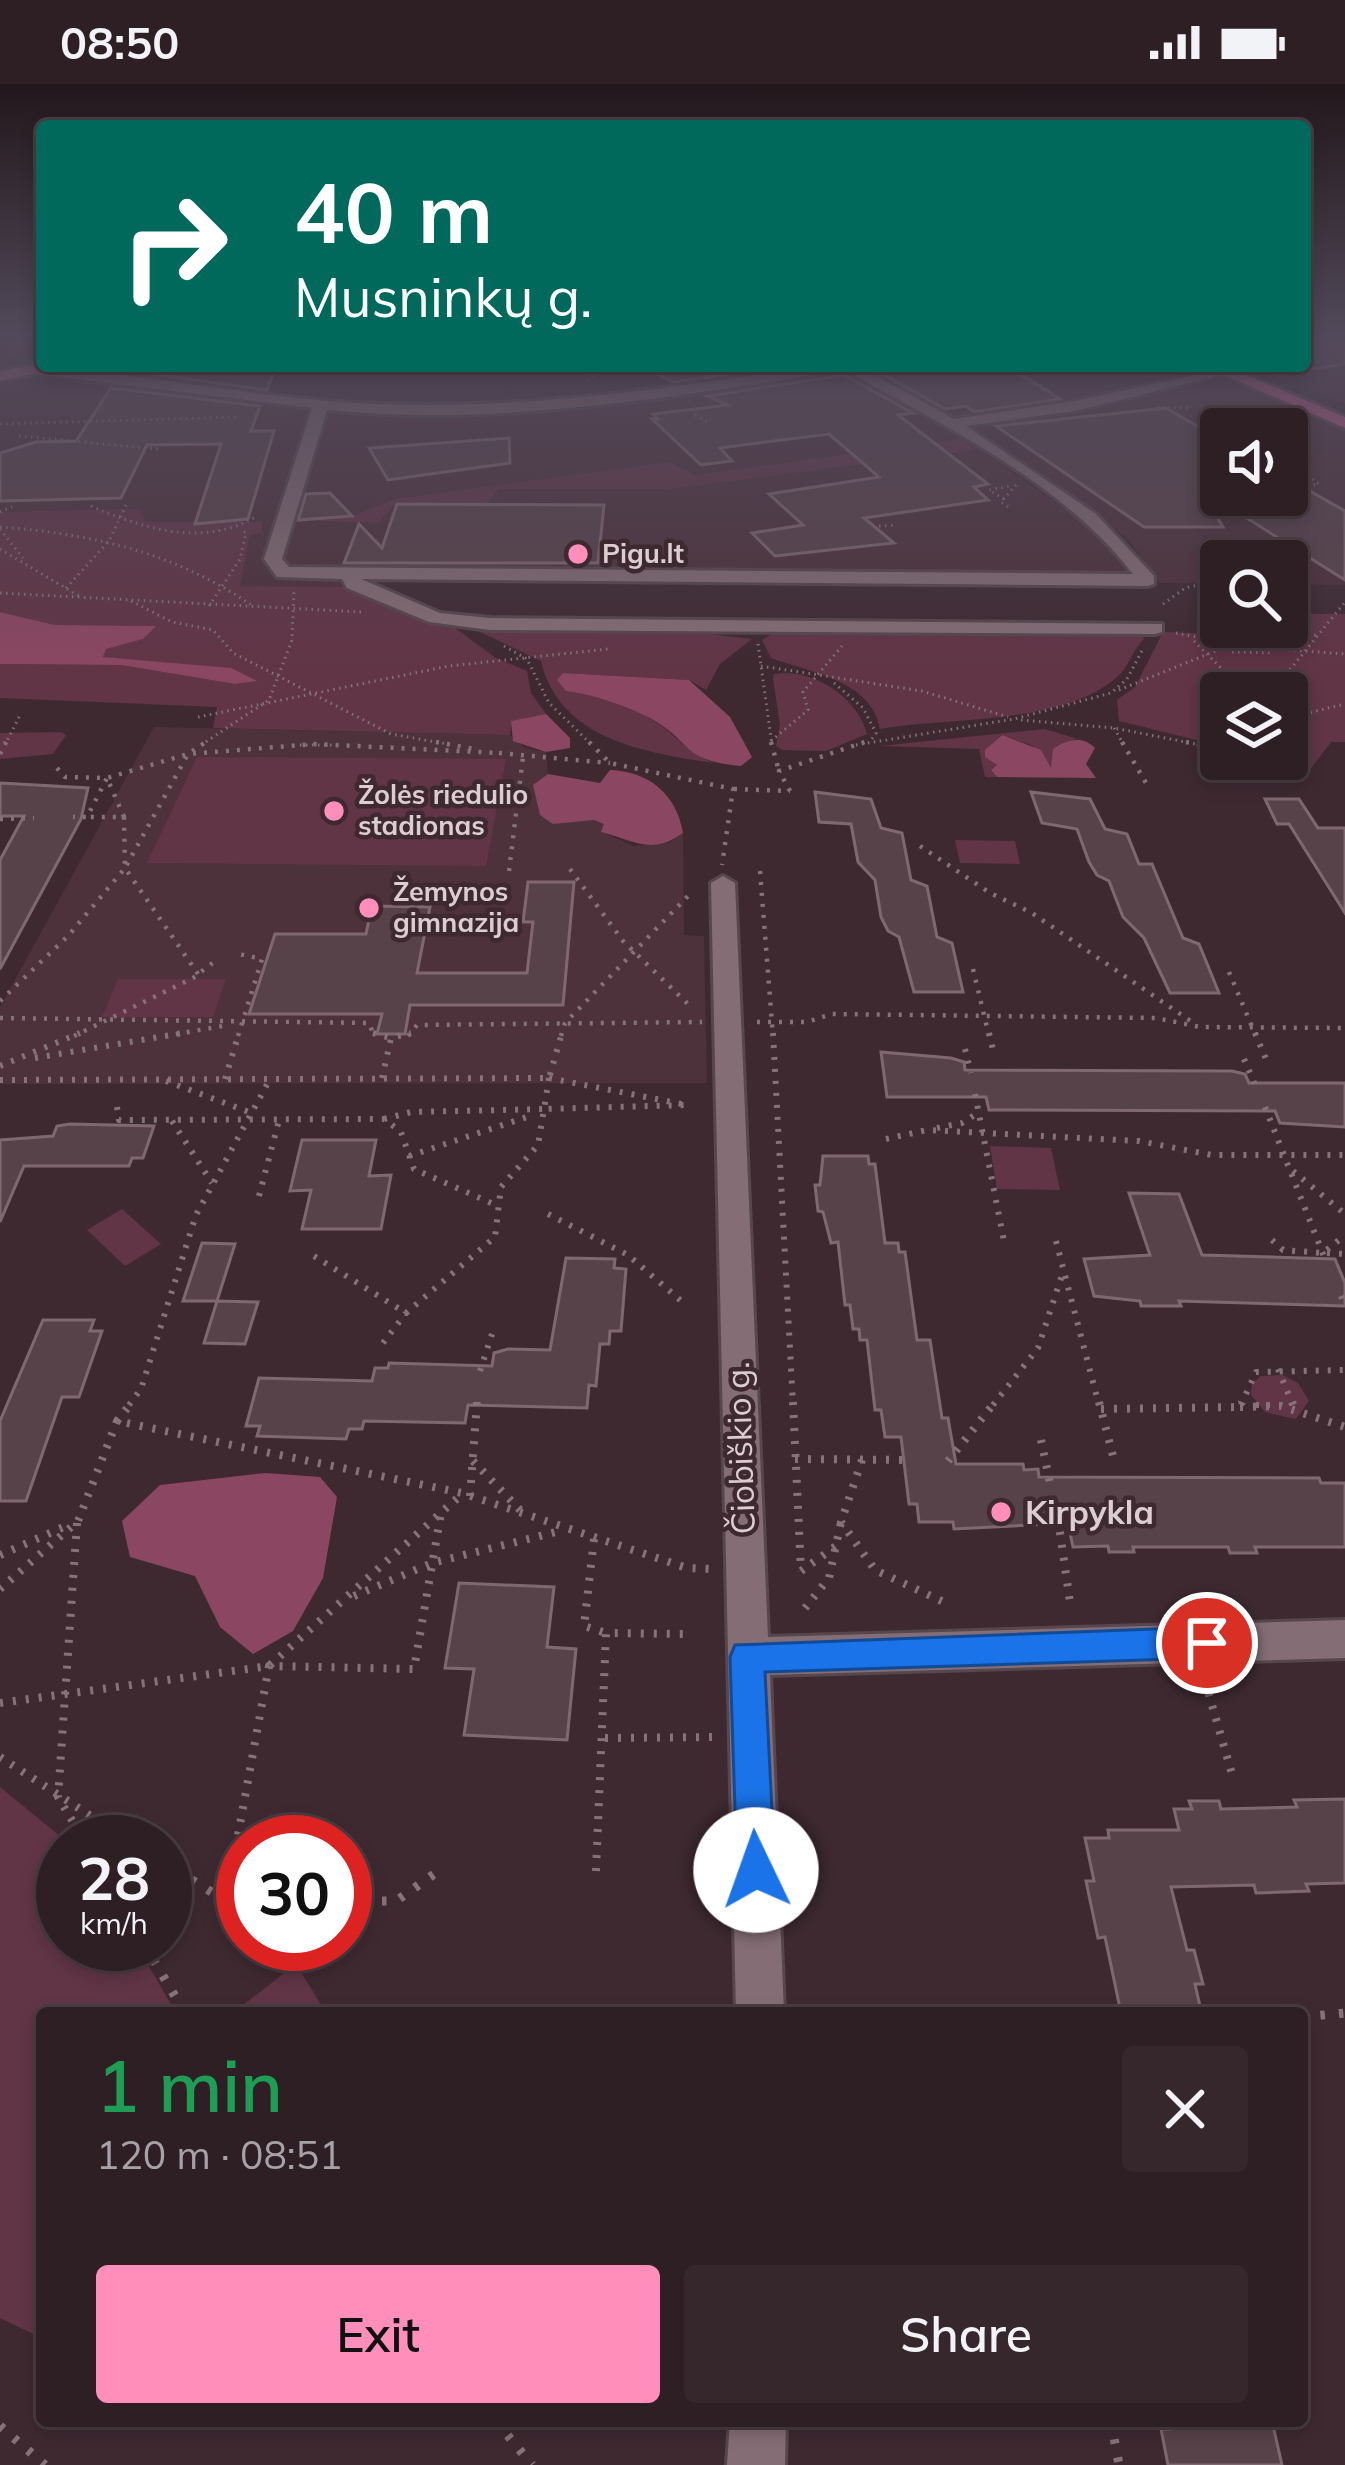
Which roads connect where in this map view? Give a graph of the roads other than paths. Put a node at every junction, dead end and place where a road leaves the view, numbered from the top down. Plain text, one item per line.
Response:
1 (305, 445) edge
2 (987, 445) edge
3 (350, 575) junction
4 (1155, 628) road end
5 (722, 876) road end
6 (1345, 1639) edge
7 (747, 1657) junction
8 (760, 2007) edge
9 (758, 2427) edge
10 (756, 2465) edge

1 - 3 street
2 - 3 street
3 - 4 street
5 - 7 street, Čiobiškio g.
6 - 7 street
7 - 8 street, Čiobiškio g.
9 - 10 street

